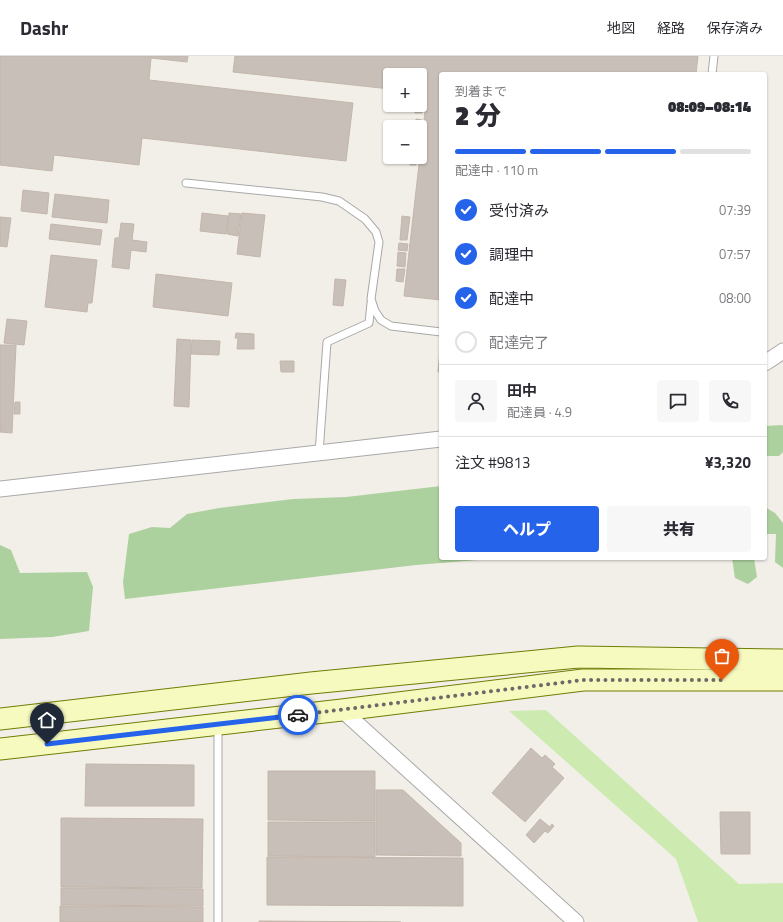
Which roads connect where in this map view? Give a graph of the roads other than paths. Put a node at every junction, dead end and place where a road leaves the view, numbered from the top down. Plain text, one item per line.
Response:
1 (714, 56) edge
2 (712, 72) edge
3 (186, 183) dead end
4 (371, 299) junction
5 (439, 332) edge
6 (783, 351) edge
7 (767, 362) edge
8 (439, 439) edge
9 (319, 453) junction
10 (0, 489) edge
11 (783, 660) edge
12 (783, 680) edge
13 (342, 710) junction
14 (0, 719) edge
15 (218, 724) junction
16 (0, 749) edge
17 (218, 922) edge
18 (576, 922) edge

1 - 2 lane
3 - 4 lane
4 - 5 lane
4 - 9 lane
6 - 7 street
8 - 9 street
9 - 10 street
11 - 14 street
12 - 13 street
13 - 15 street
13 - 18 street
15 - 16 street
15 - 17 lane

